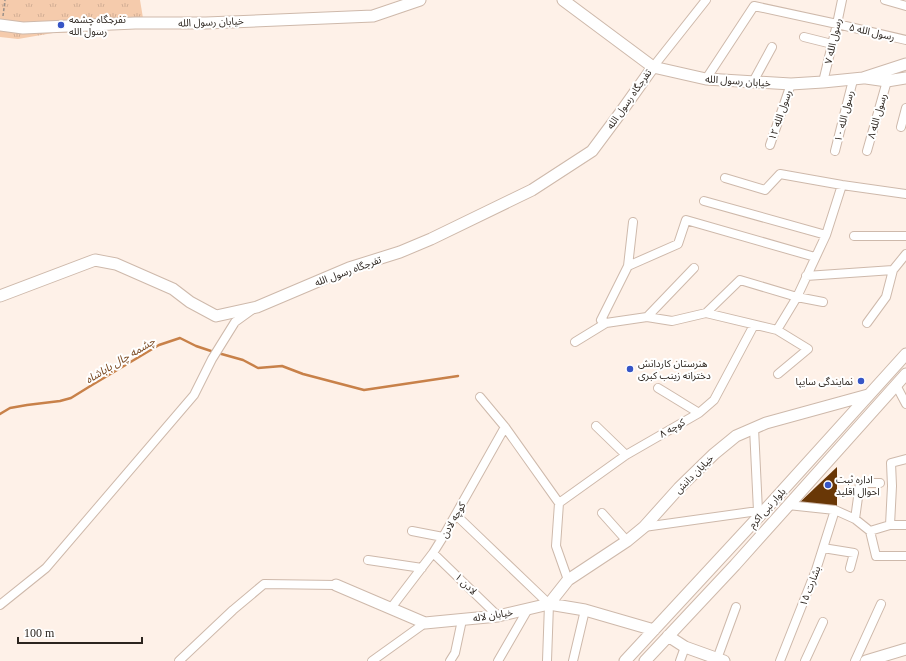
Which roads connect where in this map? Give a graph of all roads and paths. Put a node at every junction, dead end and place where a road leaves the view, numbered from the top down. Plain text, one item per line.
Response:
1 (5, 0) edge
2 (420, 0) edge
3 (563, 0) edge
4 (706, 0) edge
5 (842, 0) edge
6 (885, 0) edge
7 (906, 6) edge
8 (0, 9) edge
9 (4, 9) junction
10 (838, 24) junction
11 (1, 26) edge
12 (804, 37) dead end
13 (906, 40) edge
14 (832, 44) junction
15 (772, 47) dead end
16 (906, 64) edge
17 (652, 67) junction
18 (906, 78) edge
19 (706, 79) junction
20 (858, 79) junction
21 (887, 81) junction
22 (753, 82) junction
23 (823, 82) junction
24 (791, 84) junction
25 (906, 108) edge
26 (901, 127) dead end
27 (770, 145) dead end
28 (867, 151) dead end
29 (835, 152) dead end
30 (725, 178) dead end
31 (842, 185) junction
32 (906, 194) edge
33 (704, 201) dead end
34 (633, 222) dead end
35 (826, 235) junction
36 (854, 236) dead end
37 (906, 236) edge
38 (906, 254) edge
39 (815, 257) junction
40 (628, 266) junction
41 (694, 268) dead end
42 (893, 270) junction
43 (806, 276) junction
44 (0, 296) edge
45 (796, 297) junction
46 (823, 302) dead end
47 (257, 307) junction
48 (706, 313) junction
49 (647, 318) junction
50 (867, 323) dead end
51 (606, 324) junction
52 (754, 325) junction
53 (777, 330) junction
54 (574, 342) dead end
55 (906, 354) edge
56 (778, 374) dead end
57 (906, 374) edge
58 (896, 385) junction
59 (658, 388) dead end
60 (869, 395) junction
61 (480, 397) dead end
62 (906, 404) edge
63 (699, 413) junction
64 (596, 426) dead end
65 (504, 427) junction
66 (754, 428) junction
67 (626, 455) junction
68 (906, 459) edge
69 (880, 483) dead end
70 (559, 503) junction
71 (788, 505) junction
72 (835, 510) junction
73 (761, 511) junction
74 (602, 513) dead end
75 (456, 515) junction
76 (855, 519) junction
77 (890, 525) junction
78 (906, 525) edge
79 (644, 526) junction
80 (412, 530) dead end
81 (870, 531) junction
82 (443, 537) junction
83 (627, 541) junction
84 (823, 548) junction
85 (433, 553) junction
86 (724, 555) junction
87 (906, 556) edge
88 (368, 560) dead end
89 (735, 564) junction
90 (422, 568) junction
91 (850, 568) dead end
92 (568, 580) junction
93 (336, 585) joint
94 (549, 604) junction
95 (881, 604) dead end
96 (0, 605) edge
97 (736, 607) dead end
98 (391, 608) junction
99 (528, 609) junction
100 (585, 610) junction
101 (498, 616) junction
102 (462, 620) junction
103 (823, 622) dead end
104 (425, 623) junction
105 (654, 630) junction
106 (668, 636) junction
107 (685, 647) junction
108 (906, 649) edge
109 (882, 659) edge
110 (721, 660) edge
111 (179, 661) edge
112 (372, 661) edge
113 (450, 661) edge
114 (498, 661) edge
115 (546, 661) edge
116 (573, 661) edge
117 (625, 661) edge
118 (645, 661) edge
119 (680, 661) edge
120 (780, 661) edge
121 (805, 661) edge
122 (855, 661) edge
123 (866, 661) edge

1 - 9 path
2 - 11 street, خیابان رسول الله
3 - 17 street, خیابان رسول الله
4 - 17 street
5 - 10 street, رسول الله ۷
6 - 7 street
8 - 9 path
9 - 11 path
10 - 13 street, رسول الله ۵
10 - 14 street, رسول الله ۷
10 - 19 street, رسول الله ۵
12 - 14 street
14 - 23 street, رسول الله ۷
15 - 22 street
16 - 20 street, خیابان رسول الله
17 - 19 street, خیابان رسول الله
17 - 47 street, تفرجگاه رسول الله
18 - 21 street, خیابان رسول الله
19 - 22 street, خیابان رسول الله
20 - 21 street, خیابان رسول الله
20 - 23 street, خیابان رسول الله
20 - 29 street, رسول الله ۱۰
21 - 28 street, رسول الله ۸
22 - 24 street, خیابان رسول الله
23 - 24 street, خیابان رسول الله
24 - 27 street, رسول الله ۱۲
25 - 26 street
30 - 31 street
31 - 32 street
31 - 35 street
33 - 35 street
34 - 40 street
35 - 39 street
36 - 37 street
38 - 42 street
39 - 40 street
39 - 43 street
40 - 51 street
41 - 49 street
42 - 43 street
42 - 50 street
43 - 45 street
44 - 47 street, تفرجگاه رسول الله
45 - 46 street
45 - 48 street
45 - 53 street
47 - 96 street
48 - 49 street
48 - 52 street
49 - 51 street
51 - 54 street
52 - 53 street
52 - 63 street, کوچه ۸
53 - 56 street
55 - 60 street, بلوار نبی اکرم
57 - 58 street, بلوار نبی اکرم
58 - 62 street
58 - 71 street, بلوار نبی اکرم
59 - 63 street
60 - 66 street, خیابان دانش
60 - 73 street, بلوار نبی اکرم
61 - 65 street
63 - 67 street, کوچه ۸
64 - 67 street
65 - 70 street
65 - 75 street, کوچه لادن
66 - 73 street
66 - 79 street, خیابان دانش
67 - 70 street, کوچه ۸
68 - 77 street
69 - 76 street
70 - 92 street
71 - 72 street
71 - 89 street, بلوار نبی اکرم
72 - 76 street
72 - 84 street, بشارت ۱۵
73 - 79 street
73 - 86 street, بلوار نبی اکرم
74 - 83 street
75 - 82 street, کوچه لادن
75 - 94 street
76 - 81 street
77 - 78 street
77 - 81 street
79 - 83 street, خیابان دانش
80 - 82 street
81 - 87 street
82 - 85 street, کوچه لادن
83 - 92 street, خیابان دانش
84 - 91 street
84 - 120 street, بشارت ۱۵
85 - 90 street, کوچه لادن
85 - 101 street, لادن ۱
86 - 89 street
86 - 105 street, بلوار نبی اکرم
88 - 90 street
89 - 106 street, بلوار نبی اکرم
90 - 98 street, کوچه لادن
92 - 94 street, خیابان دانش
93 - 98 street, خیابان لاله
93 - 111 street
94 - 99 street, خیابان لاله
94 - 100 street, خیابان لاله
94 - 115 street
95 - 122 street
97 - 110 street
98 - 104 street, خیابان لاله
99 - 101 street, خیابان لاله
99 - 114 street
100 - 105 street, خیابان لاله
100 - 116 street
101 - 102 street, خیابان لاله
102 - 104 street, خیابان لاله
102 - 113 street
103 - 121 street
104 - 112 street
105 - 117 street, بلوار نبی اکرم
106 - 107 street
106 - 118 street, بلوار نبی اکرم
107 - 110 street
107 - 119 street
108 - 109 street
109 - 123 street

